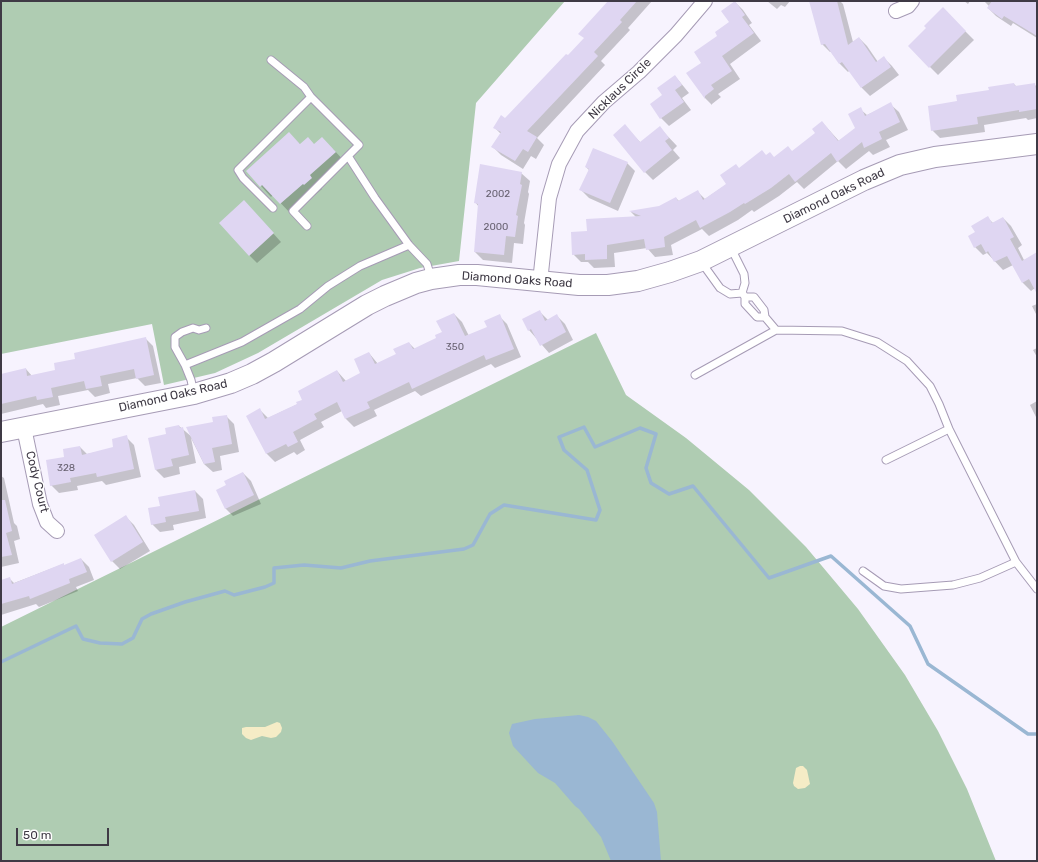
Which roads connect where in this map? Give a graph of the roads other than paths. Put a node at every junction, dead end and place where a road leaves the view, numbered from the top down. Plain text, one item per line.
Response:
1 (704, 1) edge
2 (912, 1) edge
3 (896, 11) dead end
4 (271, 60) dead end
5 (311, 97) junction
6 (1037, 144) edge
7 (348, 156) junction
8 (273, 208) dead end
9 (307, 226) dead end
10 (409, 245) junction
11 (730, 246) junction
12 (701, 261) junction
13 (431, 279) junction
14 (540, 282) junction
15 (744, 295) junction
16 (765, 317) junction
17 (206, 328) dead end
18 (776, 330) junction
19 (185, 365) junction
20 (695, 375) dead end
21 (194, 394) junction
22 (24, 428) junction
23 (949, 429) junction
24 (1, 432) edge
25 (886, 460) dead end
26 (57, 531) dead end
27 (1016, 562) junction
28 (863, 571) dead end
29 (1037, 589) edge

1 - 14 street, Nicklaus Circle
2 - 3 street
4 - 5 lane
5 - 7 lane
5 - 8 lane
6 - 11 street, Diamond Oaks Road
7 - 9 lane
7 - 10 lane
10 - 13 lane
10 - 19 lane
11 - 12 street, Diamond Oaks Road
11 - 15 lane
12 - 14 street, Diamond Oaks Road
12 - 15 lane
13 - 14 street, Diamond Oaks Road
13 - 21 street, Diamond Oaks Road
15 - 16 lane
15 - 16 lane
16 - 18 lane
17 - 19 lane
18 - 20 lane
18 - 23 lane
19 - 21 lane
21 - 22 street, Diamond Oaks Road
22 - 24 street, Diamond Oaks Road
22 - 26 street, Cody Court
23 - 25 lane
23 - 27 lane
27 - 28 lane
27 - 29 lane

